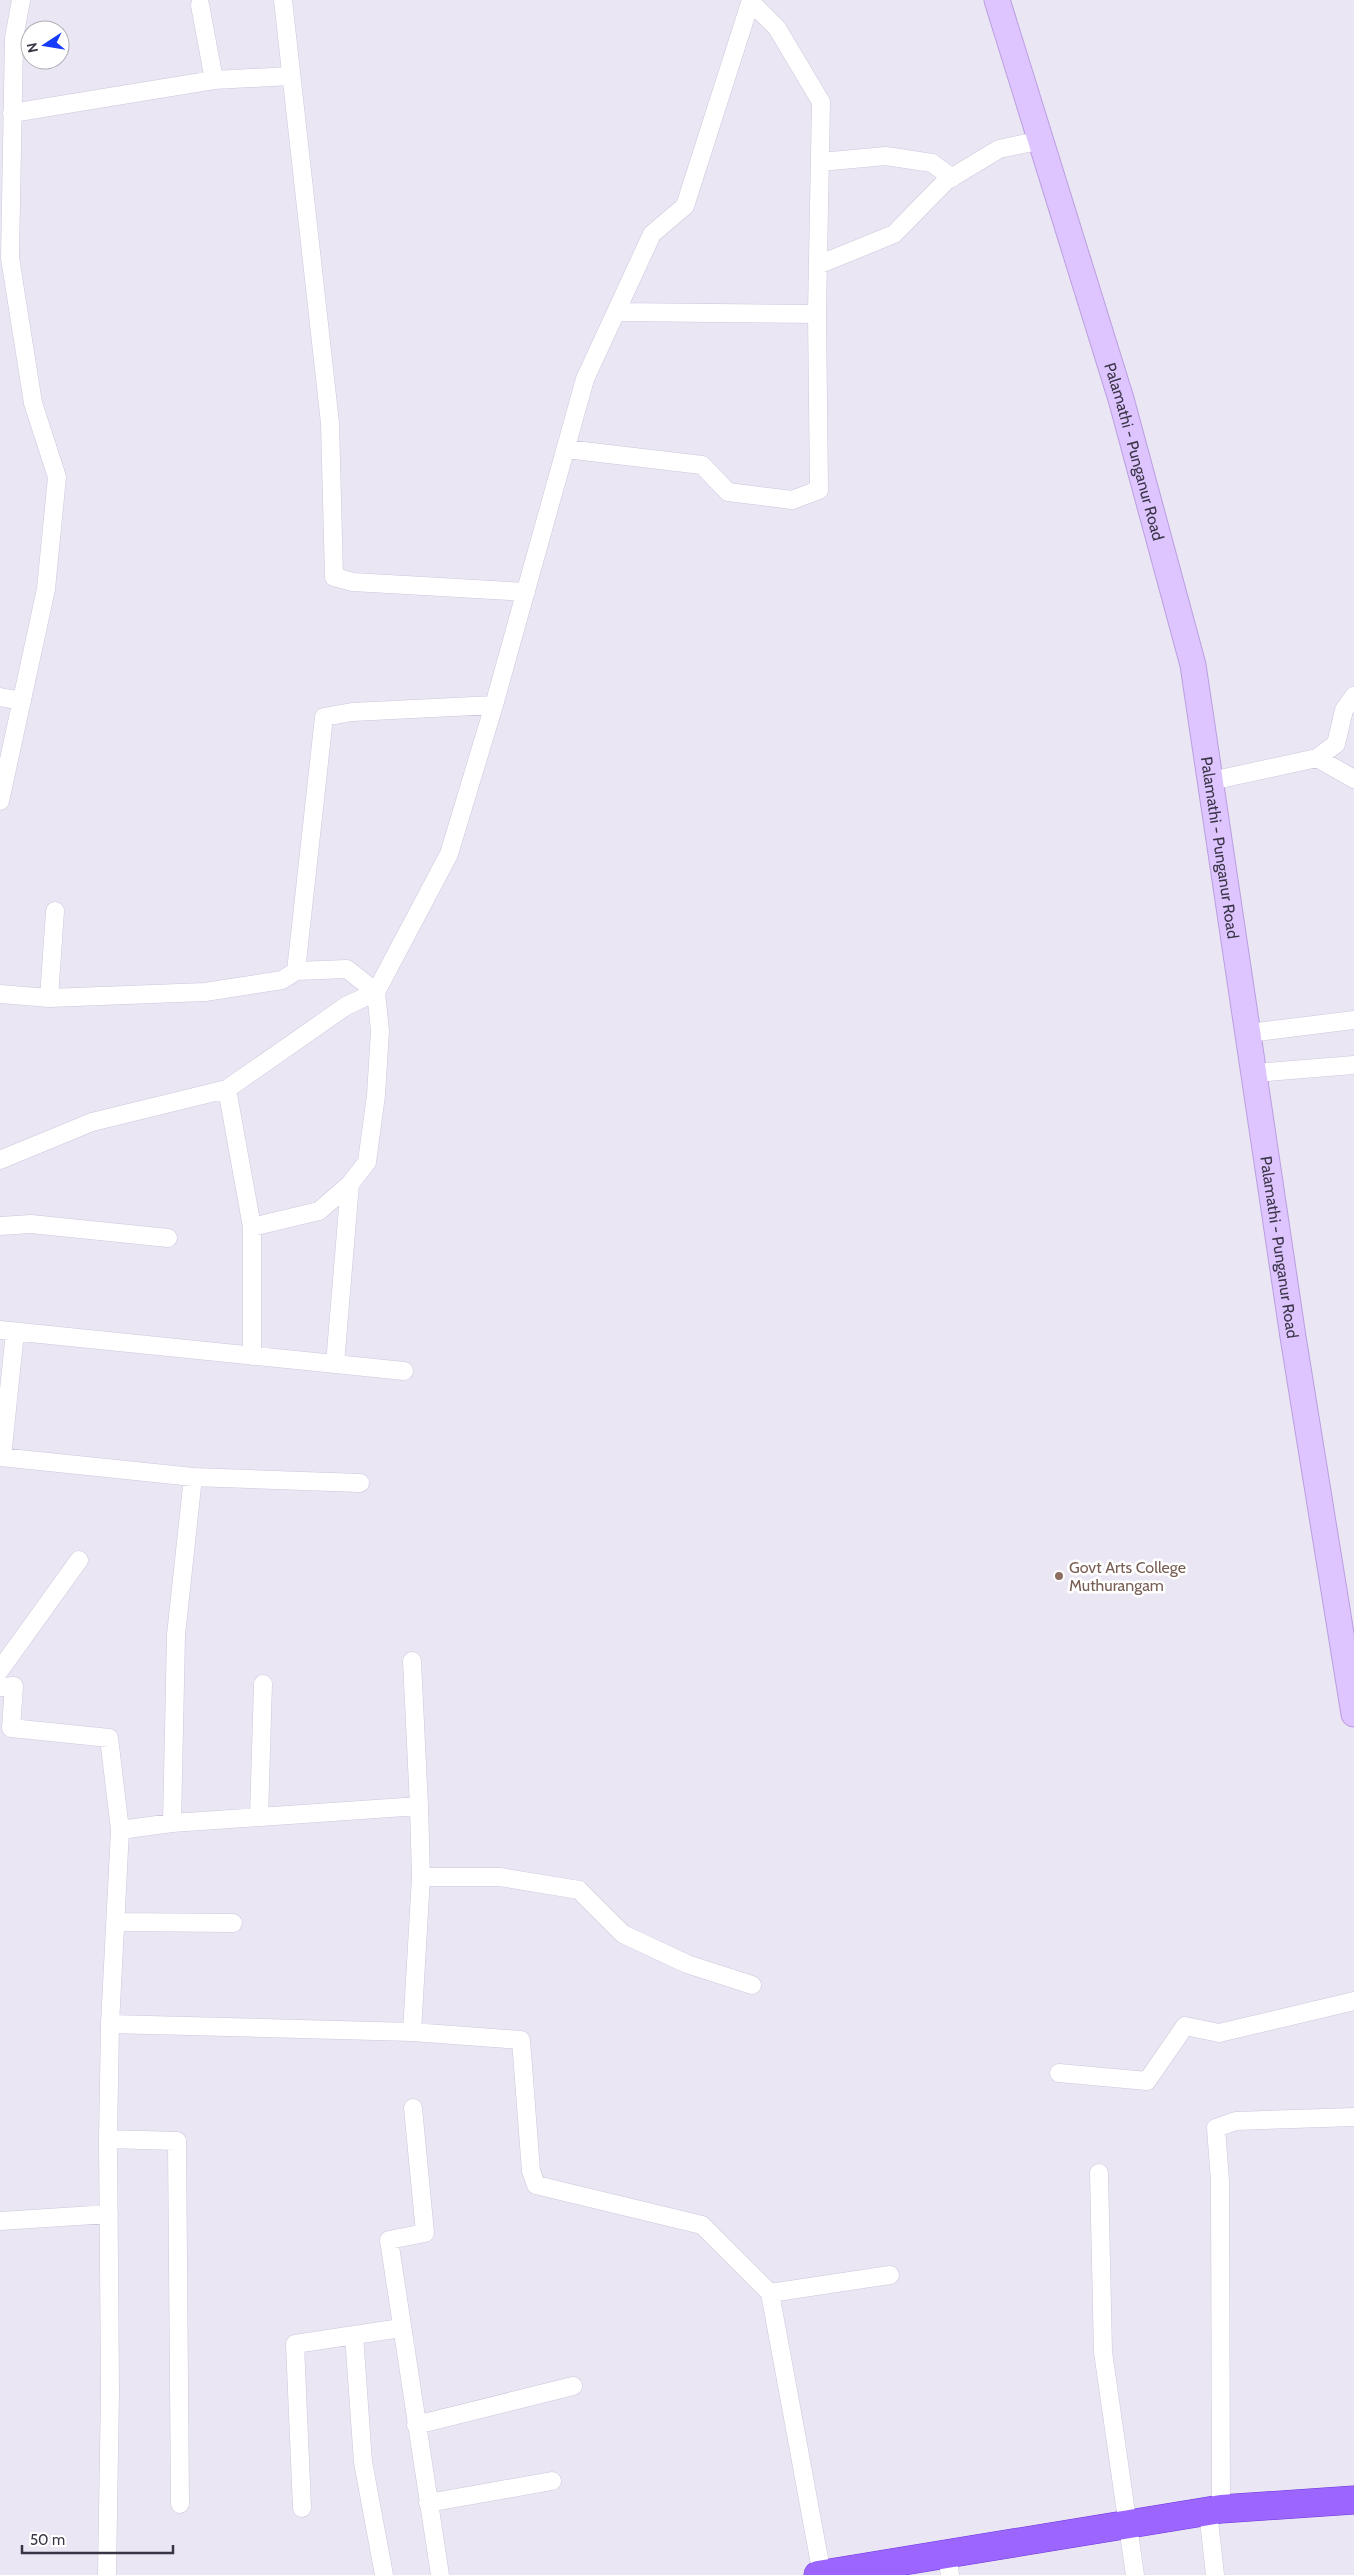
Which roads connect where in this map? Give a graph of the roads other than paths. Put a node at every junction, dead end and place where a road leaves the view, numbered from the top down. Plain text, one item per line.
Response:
1 (20, 0) edge
2 (283, 0) edge
3 (997, 0) edge
4 (751, 1) edge
5 (200, 5) dead end
6 (290, 76) junction
7 (214, 80) junction
8 (12, 114) junction
9 (1042, 140) junction
10 (820, 162) junction
11 (952, 178) junction
12 (818, 265) junction
13 (616, 312) junction
14 (817, 314) junction
15 (566, 449) junction
16 (526, 592) junction
17 (1354, 696) edge
18 (0, 698) edge
19 (22, 701) junction
20 (494, 705) junction
21 (1317, 758) junction
22 (1354, 779) edge
23 (1211, 781) junction
24 (0, 801) edge
25 (56, 910) dead end
26 (296, 971) junction
27 (376, 992) junction
28 (0, 994) edge
29 (49, 998) junction
30 (1354, 1020) edge
31 (1249, 1033) junction
32 (1354, 1065) edge
33 (1255, 1073) junction
34 (227, 1089) junction
35 (0, 1160) edge
36 (350, 1184) junction
37 (0, 1226) edge
38 (252, 1227) junction
39 (168, 1238) dead end
40 (8, 1331) edge
41 (252, 1356) junction
42 (335, 1364) junction
43 (404, 1372) dead end
44 (1, 1457) edge
45 (192, 1476) junction
46 (360, 1483) dead end
47 (79, 1560) dead end
48 (1346, 1625) edge
49 (412, 1661) dead end
50 (0, 1670) edge
51 (263, 1684) dead end
52 (0, 1687) edge
53 (1354, 1714) edge
54 (419, 1806) junction
55 (259, 1817) junction
56 (172, 1823) junction
57 (120, 1830) junction
58 (421, 1877) junction
59 (116, 1922) junction
60 (233, 1922) dead end
61 (752, 1985) dead end
62 (1354, 2001) edge
63 (110, 2024) junction
64 (412, 2032) junction
65 (1059, 2073) dead end
66 (413, 2108) dead end
67 (1354, 2117) edge
68 (108, 2139) junction
69 (1099, 2173) dead end
70 (109, 2214) junction
71 (0, 2221) edge
72 (890, 2275) dead end
73 (770, 2294) junction
74 (401, 2328) junction
75 (354, 2335) junction
76 (573, 2386) dead end
77 (416, 2425) junction
78 (552, 2481) dead end
79 (1354, 2499) edge
80 (428, 2503) junction
81 (180, 2504) dead end
82 (1354, 2504) edge
83 (302, 2508) dead end
84 (1214, 2510) junction
85 (1130, 2524) junction
86 (949, 2565) edge
87 (107, 2575) edge
88 (384, 2575) edge
89 (440, 2575) edge
90 (821, 2575) edge
91 (1135, 2575) edge
92 (1215, 2575) edge

1 - 8 street
2 - 6 street
3 - 9 street, Palamathi - Punganur Road
4 - 10 street
4 - 13 street
5 - 7 street
6 - 7 street
6 - 16 street
7 - 8 street
8 - 19 street
9 - 11 street
9 - 23 street, Palamathi - Punganur Road
10 - 11 street
10 - 12 street
11 - 12 street
12 - 14 street
13 - 14 street
13 - 15 street
14 - 15 street
15 - 16 street
16 - 20 street
17 - 21 street
18 - 19 street
19 - 24 street
20 - 26 street
20 - 27 street
21 - 22 street
21 - 23 street
23 - 31 street, Palamathi - Punganur Road
25 - 29 street
26 - 27 street
26 - 29 street
27 - 34 street
27 - 36 street
28 - 29 street
30 - 31 street
31 - 33 street, Palamathi - Punganur Road
32 - 33 street
33 - 48 street, Palamathi - Punganur Road
34 - 35 street
34 - 38 street
36 - 38 street
36 - 42 street
37 - 39 street
38 - 41 street
40 - 41 street
40 - 44 street
41 - 42 street
42 - 43 street
44 - 45 street
45 - 46 street
45 - 56 street
47 - 50 street
48 - 53 street, Palamathi - Punganur Road
49 - 54 street
51 - 55 street
52 - 57 street
54 - 55 street
54 - 58 street
55 - 56 street
56 - 57 street
57 - 59 street
58 - 61 street
58 - 64 street
59 - 60 street
59 - 63 street
62 - 65 street
63 - 64 street
63 - 68 street
64 - 73 street
66 - 74 street
67 - 84 street
68 - 70 street
68 - 81 street
69 - 85 street
70 - 71 street
70 - 87 street
72 - 73 street
73 - 90 street
74 - 75 street
74 - 77 street
75 - 83 street
75 - 88 street
76 - 77 street
77 - 80 street
78 - 80 street
79 - 82 street
79 - 84 highway
80 - 89 street
84 - 85 highway
84 - 92 street
85 - 86 highway
85 - 91 street
86 - 90 highway

